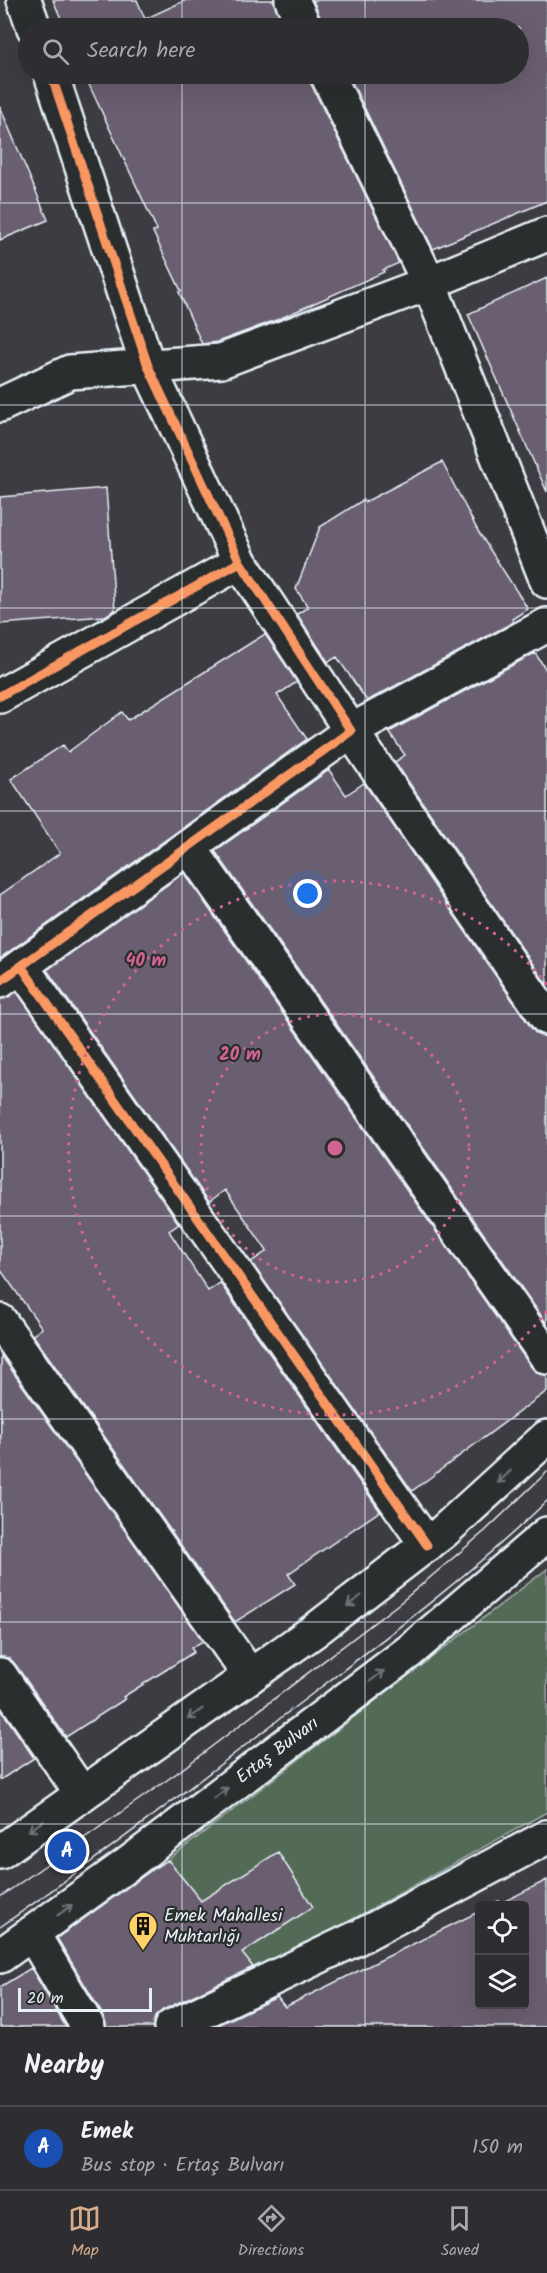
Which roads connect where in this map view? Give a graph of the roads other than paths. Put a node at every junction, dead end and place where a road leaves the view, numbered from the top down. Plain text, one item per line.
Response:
1 (24, 0) edge
2 (292, 0) edge
3 (30, 18) edge
4 (300, 18) edge
5 (54, 84) edge
6 (332, 84) edge
7 (547, 234) edge
8 (429, 283) junction
9 (148, 366) junction
10 (0, 405) edge
11 (240, 562) junction
12 (547, 582) edge
13 (547, 626) edge
14 (0, 696) edge
15 (351, 731) junction
16 (189, 848) junction
17 (10, 973) edge
18 (547, 1018) edge
19 (0, 1321) edge
20 (547, 1357) edge
21 (547, 1437) edge
22 (547, 1534) edge
23 (428, 1545) junction
24 (0, 1675) edge
25 (250, 1676) junction
26 (82, 1794) junction
27 (547, 1837) edge
28 (0, 1851) edge
29 (33, 1933) junction
30 (0, 1956) edge
31 (88, 2027) edge
32 (171, 2027) edge

1 - 3 street
2 - 4 street
5 - 9 street
6 - 8 street
7 - 8 street
8 - 9 street
8 - 12 street
9 - 10 street
9 - 11 street
11 - 14 street
11 - 15 street
13 - 15 street
15 - 16 street
15 - 18 street
16 - 17 street
16 - 20 street
17 - 23 street
19 - 25 street
21 -> 23 street
29 -> 22 street, Ertaş Bulvarı
23 -> 25 street
24 - 26 street
25 -> 26 street
26 -> 28 street
27 - 32 street
29 - 30 street, Ertaş Bulvarı
29 - 31 street

